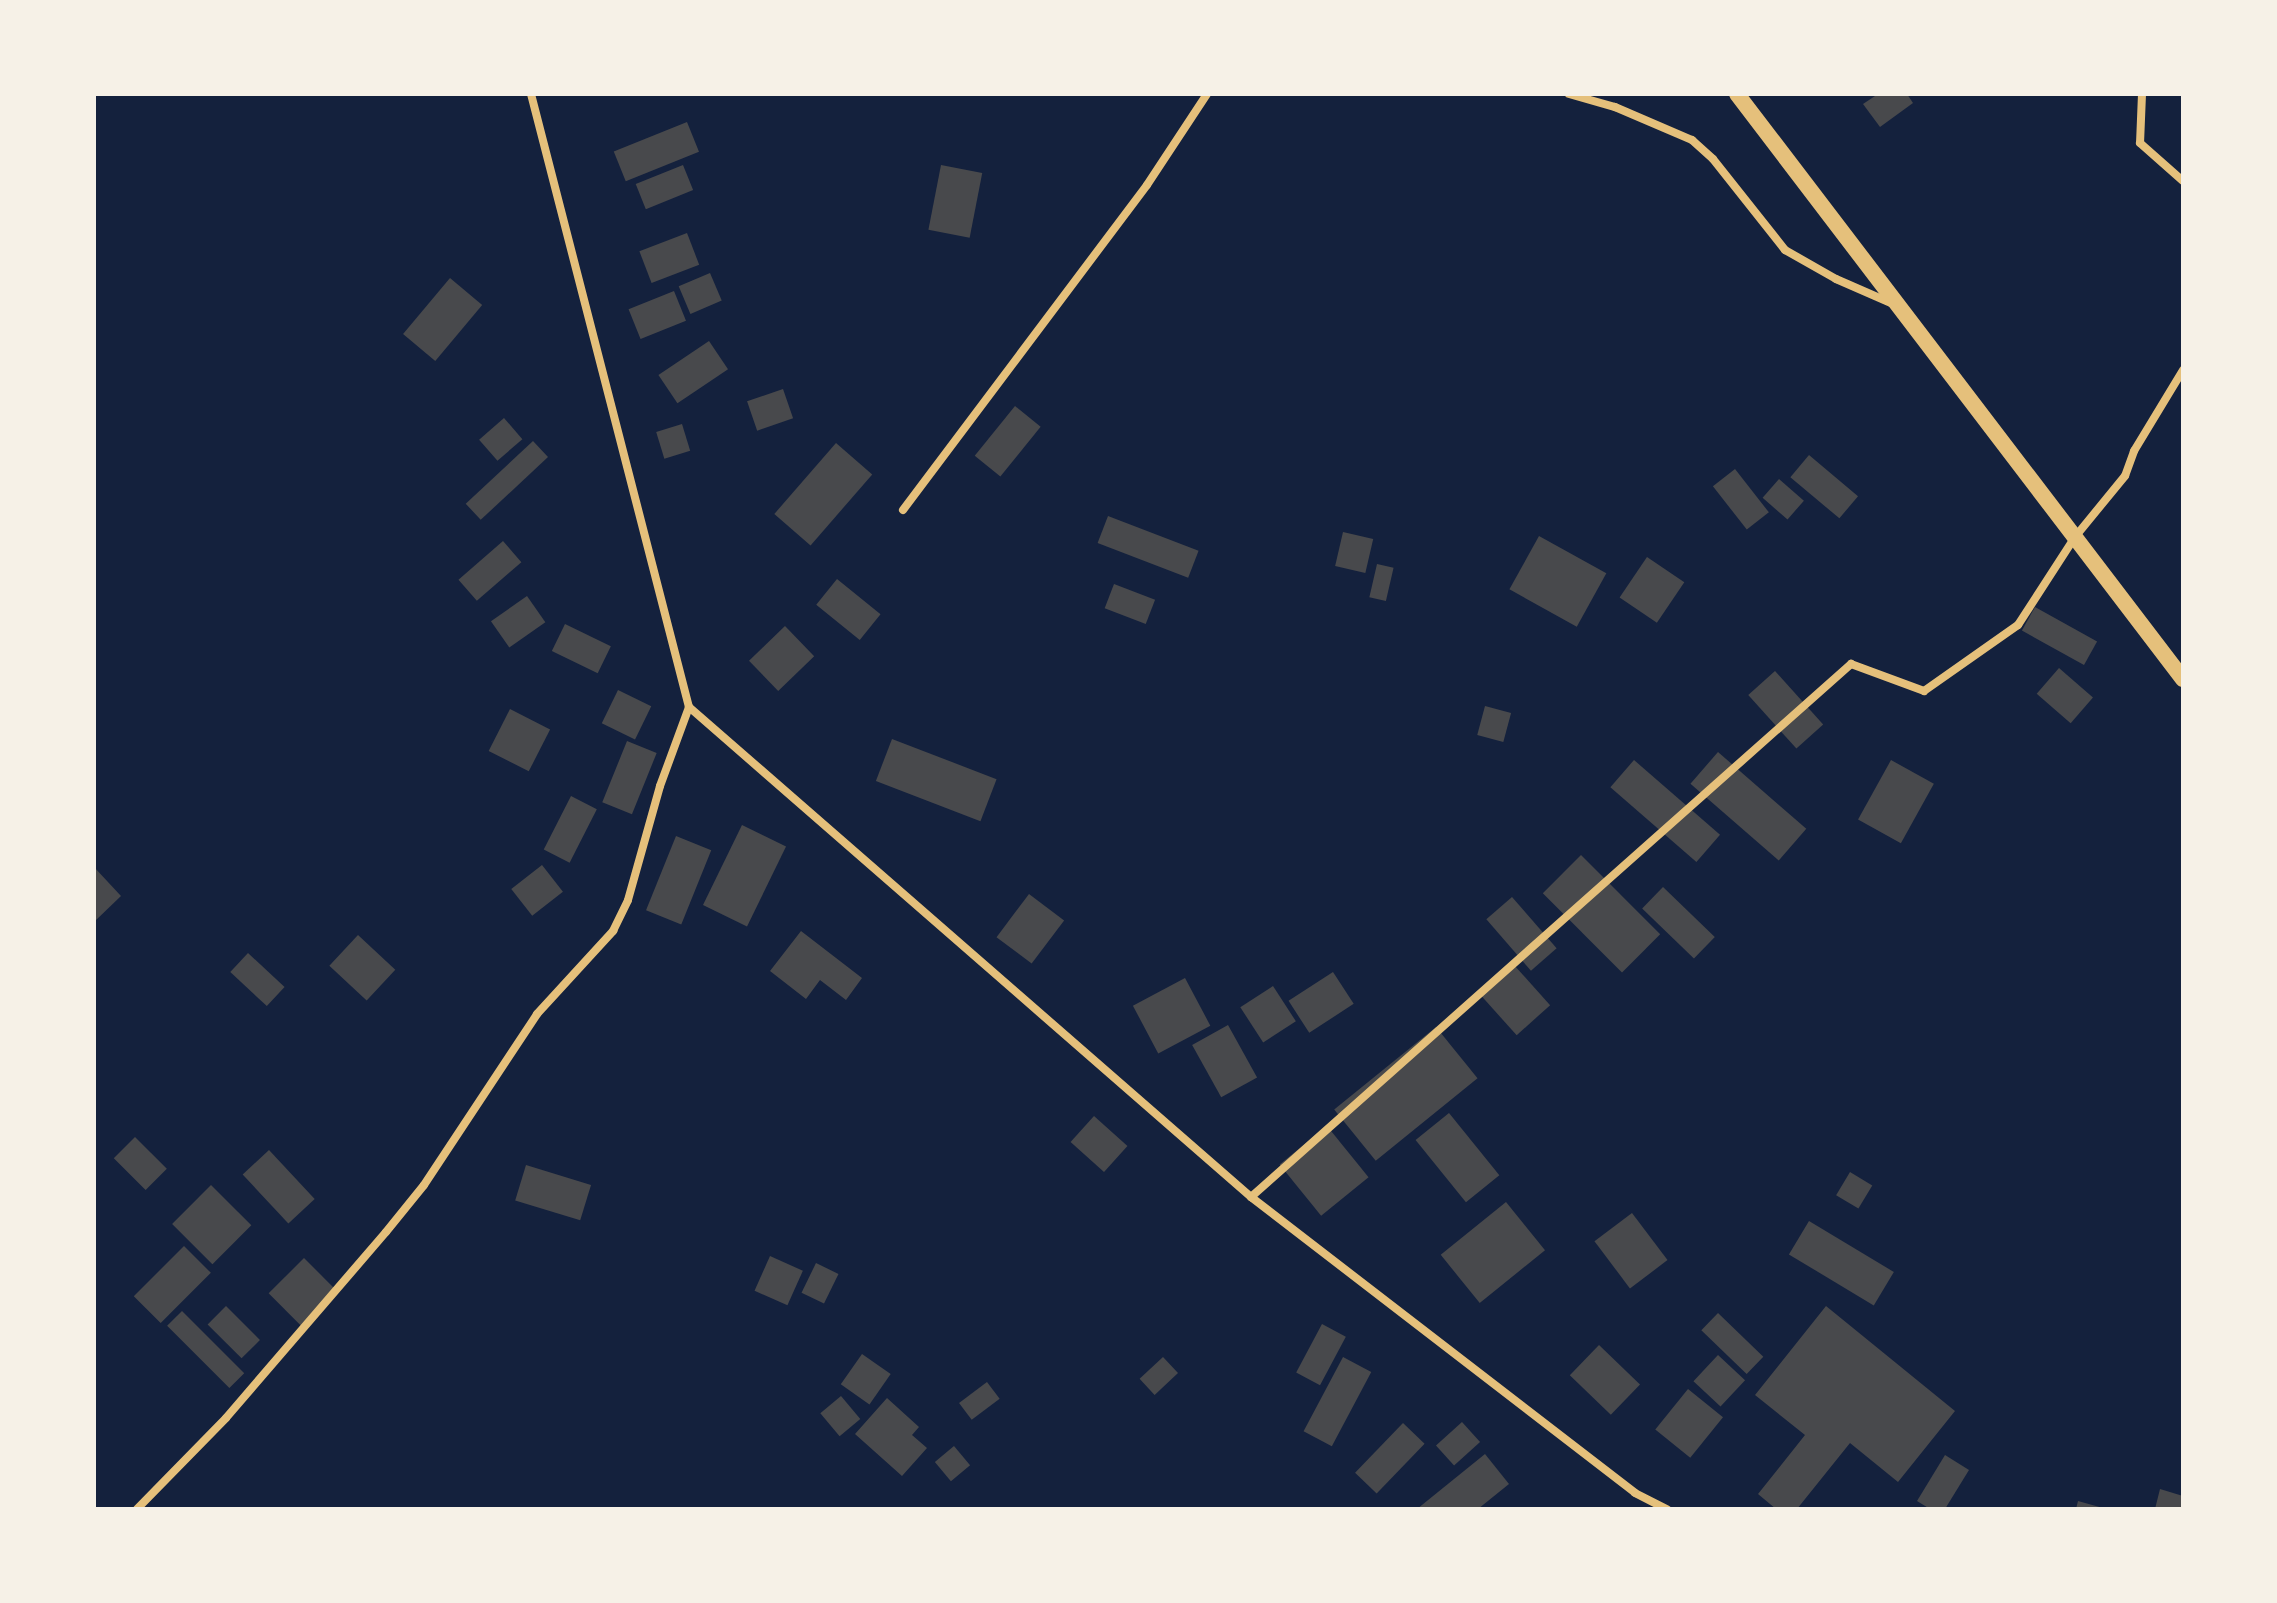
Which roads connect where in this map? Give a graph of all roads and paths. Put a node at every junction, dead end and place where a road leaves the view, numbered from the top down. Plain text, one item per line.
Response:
1 (531, 94) edge
2 (1207, 94) edge
3 (1569, 94) edge
4 (1737, 94) edge
5 (2142, 94) edge
6 (2183, 181) edge
7 (1896, 305) junction
8 (2183, 370) edge
9 (903, 510) dead end
10 (2075, 537) junction
11 (2183, 679) edge
12 (689, 707) junction
13 (1251, 1197) junction
14 (137, 1509) edge
15 (1667, 1509) edge

1 - 12 street
2 - 9 street
3 - 7 street
4 - 7 main road
5 - 6 street
7 - 10 main road
8 - 10 street
10 - 11 main road
10 - 13 street
12 - 13 street
12 - 14 street
13 - 15 street

